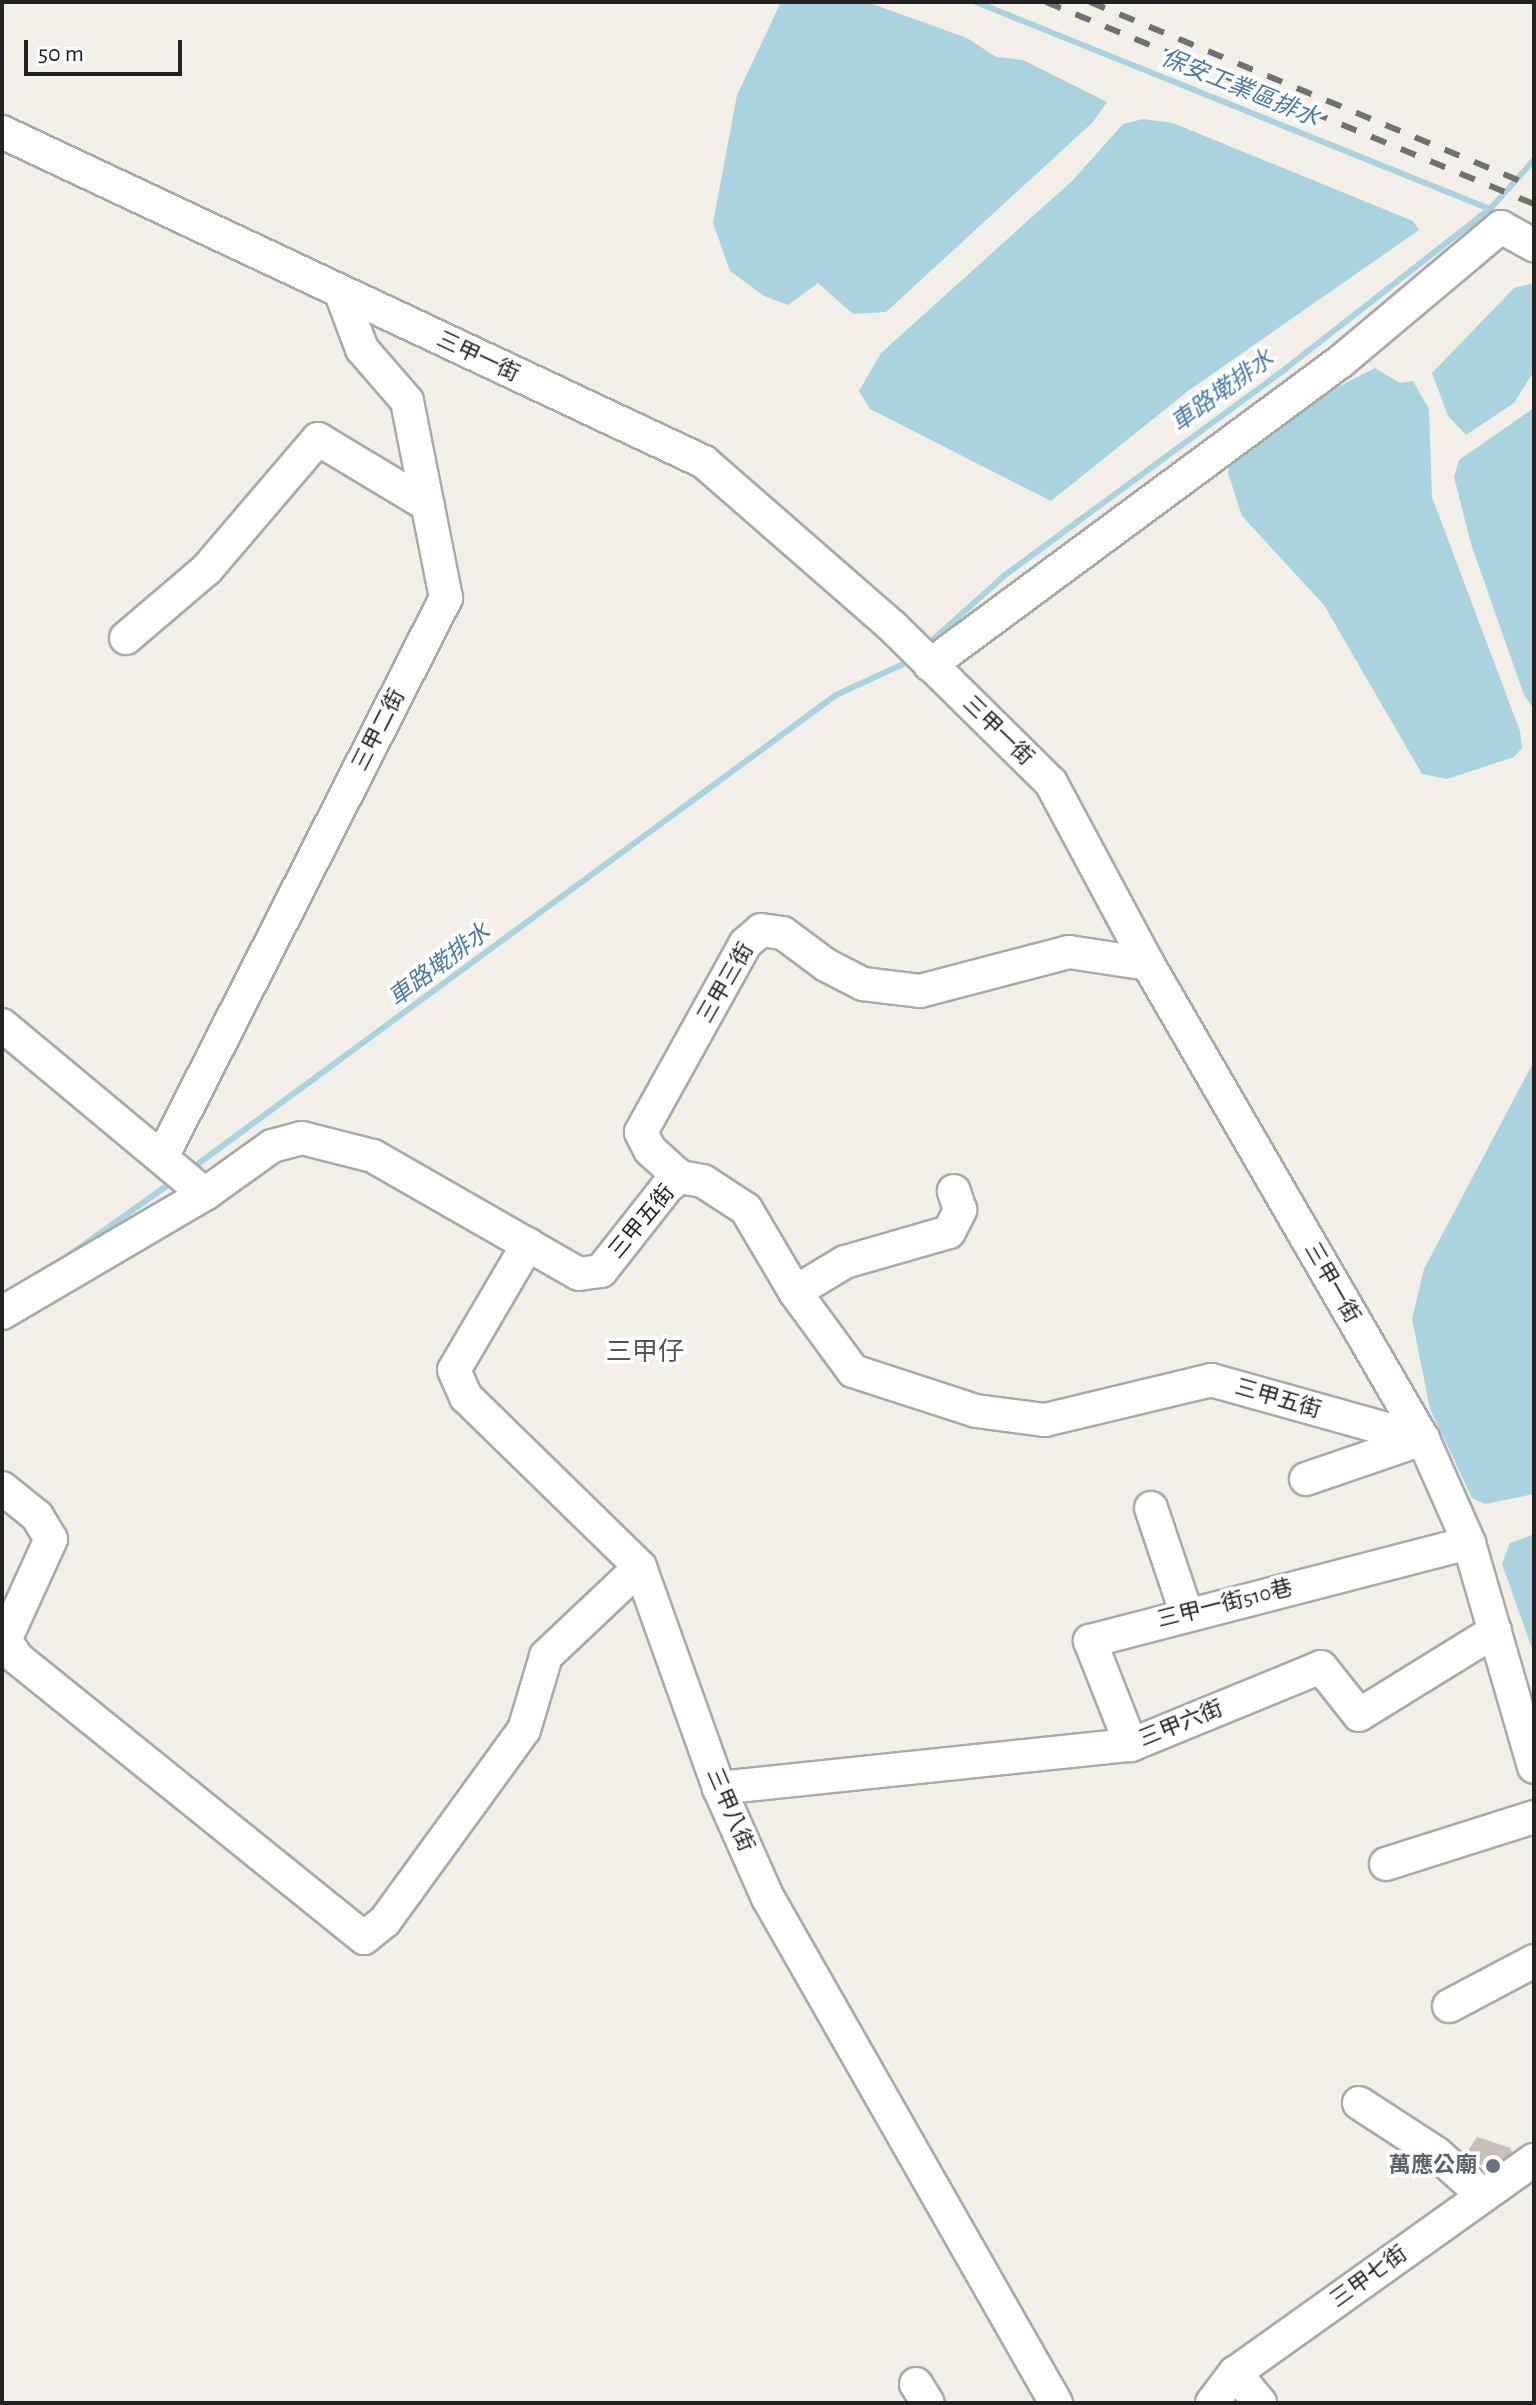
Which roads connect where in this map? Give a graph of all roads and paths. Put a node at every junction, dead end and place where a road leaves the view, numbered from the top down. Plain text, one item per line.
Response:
1 (2, 132) edge
2 (1534, 245) edge
3 (341, 293) junction
4 (428, 505) junction
5 (126, 638) dead end
6 (930, 665) junction
7 (1148, 964) junction
8 (2, 1025) edge
9 (162, 1157) junction
10 (680, 1177) junction
11 (954, 1191) dead end
12 (205, 1194) junction
13 (528, 1244) junction
14 (795, 1292) junction
15 (2, 1313) edge
16 (1423, 1439) junction
17 (1306, 1479) dead end
18 (2, 1488) edge
19 (1151, 1508) dead end
20 (1469, 1543) junction
21 (640, 1567) junction
22 (1186, 1612) junction
23 (1495, 1631) junction
24 (1131, 1745) junction
25 (1534, 1767) edge
26 (719, 1788) junction
27 (1534, 1817) edge
28 (1386, 1864) dead end
29 (1534, 1961) edge
30 (1449, 2006) dead end
31 (1359, 2103) dead end
32 (1534, 2160) edge
33 (1483, 2195) junction
34 (1235, 2373) junction
35 (1056, 2403) edge
36 (1212, 2403) edge
37 (1260, 2403) edge

1 - 3 street, 三甲一街
2 - 6 street
3 - 4 street, 三甲二街
3 - 6 street, 三甲一街
4 - 5 street
4 - 9 street, 三甲二街
6 - 7 street, 三甲一街
7 - 10 street, 三甲三街
7 - 16 street, 三甲一街
8 - 9 street
9 - 12 street
10 - 13 street, 三甲五街
10 - 14 street, 三甲五街
11 - 14 street
12 - 13 street, 三甲五街
12 - 15 street, 三甲五街
13 - 21 street, 三甲八街
14 - 16 street, 三甲五街
16 - 17 street
16 - 20 street, 三甲一街
18 - 21 street
19 - 22 street
20 - 22 street, 三甲一街510巷
20 - 23 street, 三甲一街
21 - 26 street, 三甲八街
22 - 24 street, 三甲一街510巷
23 - 24 street, 三甲六街
23 - 25 street, 三甲一街
24 - 26 street, 三甲六街
26 - 35 street, 三甲八街
27 - 28 street
29 - 30 street
31 - 33 street
32 - 33 street, 三甲七街
33 - 34 street, 三甲七街
34 - 36 street, 三甲七街
34 - 37 street

